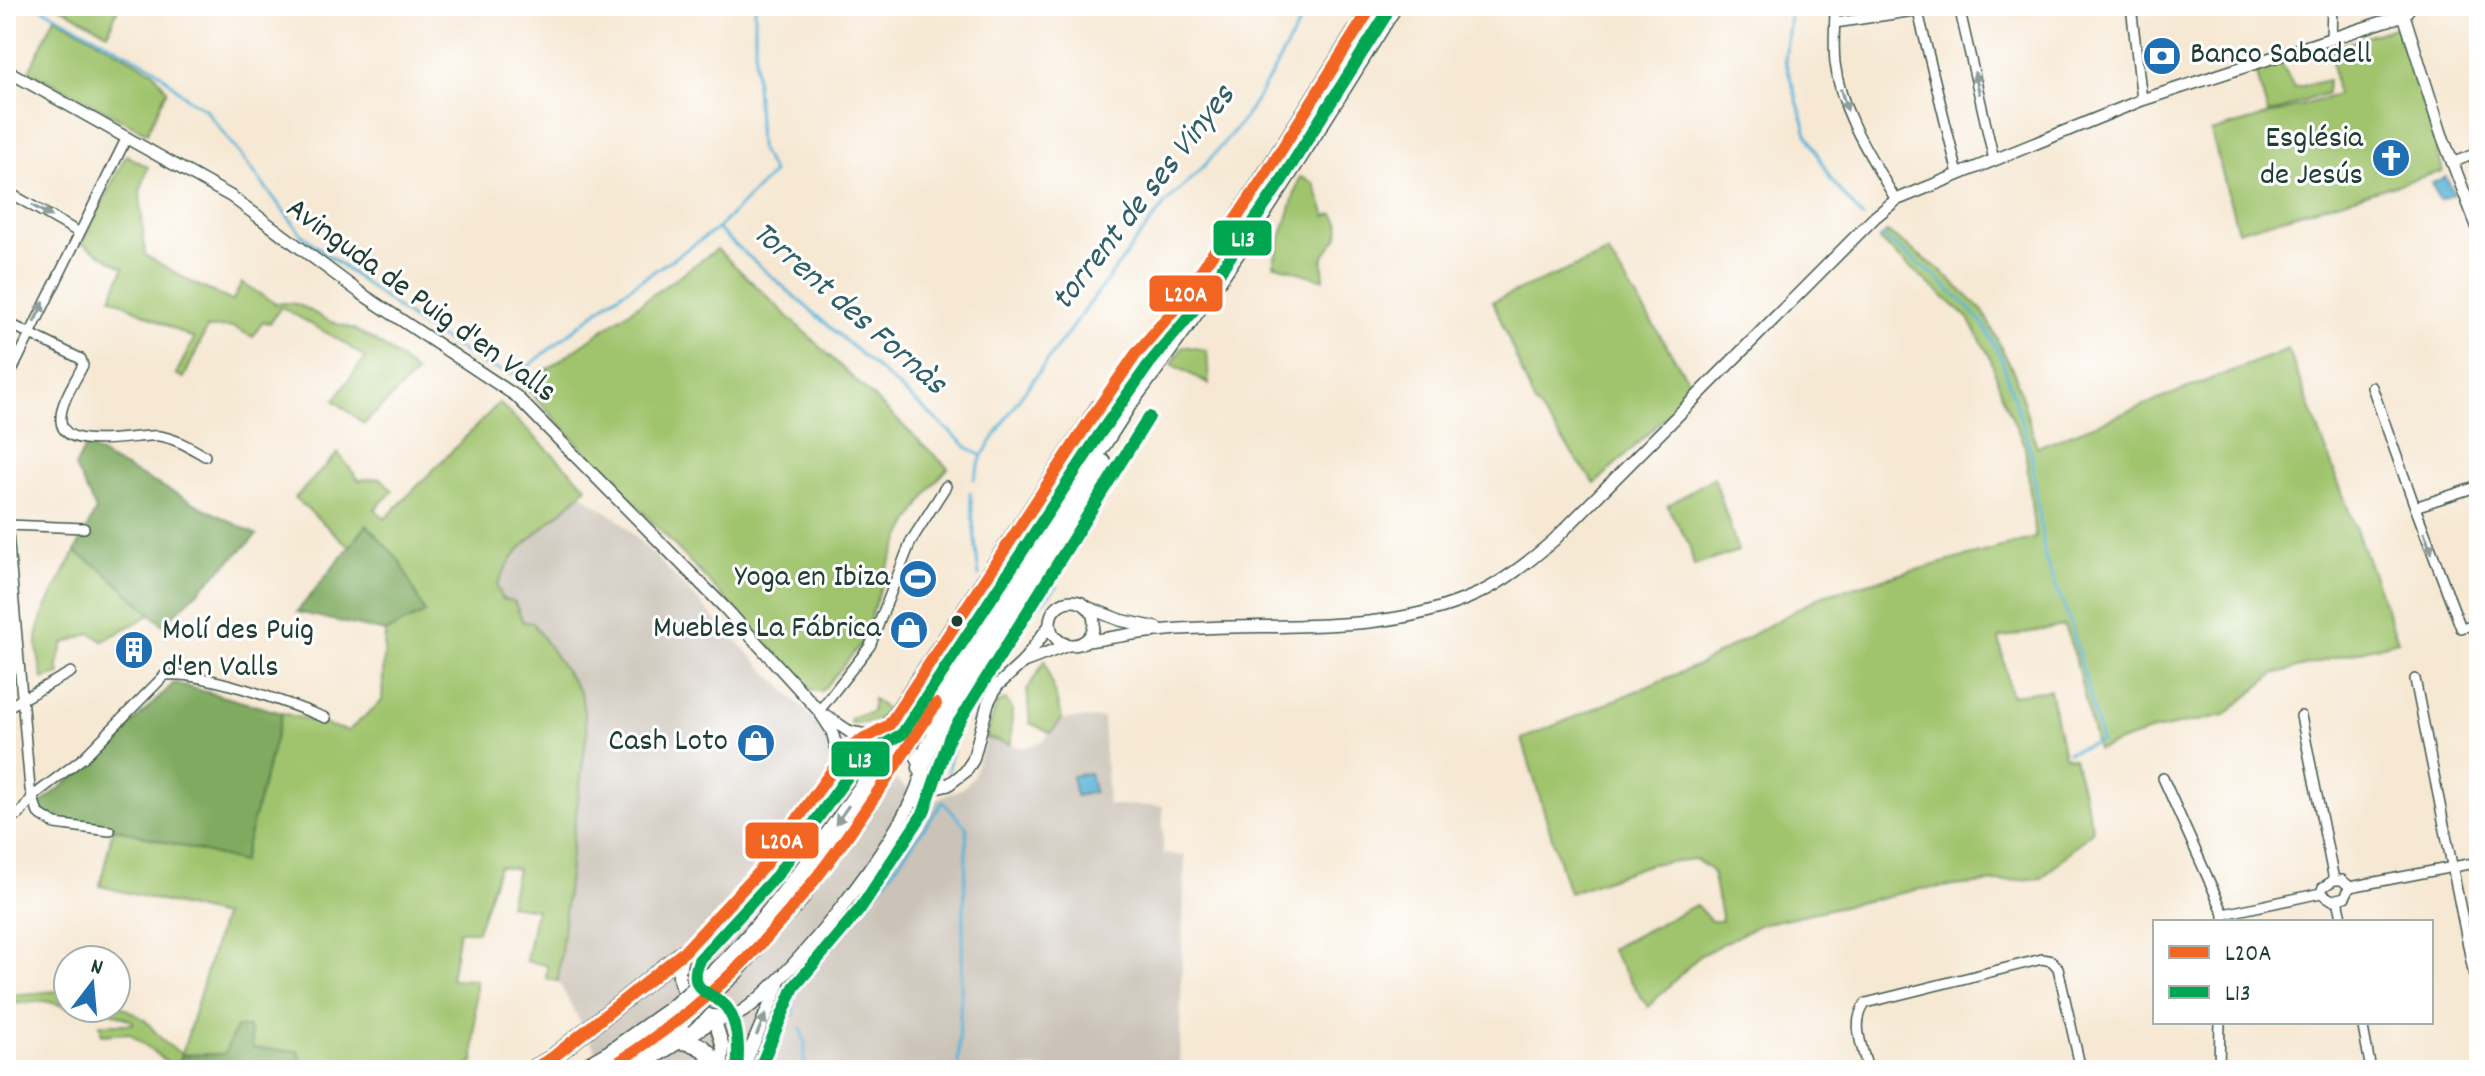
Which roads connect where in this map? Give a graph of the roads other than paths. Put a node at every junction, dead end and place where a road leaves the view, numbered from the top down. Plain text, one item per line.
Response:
1 (1372, 6) edge
2 (1394, 6) edge
3 (1835, 6) edge
4 (1983, 6) edge
5 (2131, 6) edge
6 (2332, 6) edge
7 (2408, 10) edge
8 (1960, 11) junction
9 (1918, 12) junction
10 (1835, 23) junction
11 (2331, 39) junction
12 (6, 70) edge
13 (2142, 100) junction
14 (127, 137) junction
15 (2479, 152) edge
16 (1994, 160) junction
17 (2452, 163) junction
18 (1958, 174) junction
19 (6, 191) edge
20 (1896, 200) junction
21 (2479, 231) edge
22 (78, 232) junction
23 (1179, 304) junction
24 (6, 322) edge
25 (28, 335) junction
26 (1163, 358) junction
27 (6, 383) edge
28 (2372, 387) dead end
29 (205, 456) dead end
30 (946, 486) dead end
31 (2479, 486) edge
32 (2415, 507) junction
33 (6, 510) edge
34 (7, 525) edge
35 (84, 528) dead end
36 (1087, 607) junction
37 (2479, 623) edge
38 (1050, 625) junction
39 (1169, 629) junction
40 (1083, 642) junction
41 (1068, 645) junction
42 (1022, 663) junction
43 (71, 672) dead end
44 (2415, 679) dead end
45 (22, 699) junction
46 (6, 708) edge
47 (819, 711) junction
48 (2301, 716) dead end
49 (326, 718) dead end
50 (914, 725) junction
51 (872, 734) junction
52 (839, 759) junction
53 (921, 770) junction
54 (2163, 778) dead end
55 (948, 785) junction
56 (33, 796) junction
57 (911, 803) junction
58 (19, 815) dead end
59 (110, 831) dead end
60 (2479, 862) edge
61 (2453, 867) junction
62 (2334, 880) junction
63 (2350, 887) junction
64 (2321, 893) junction
65 (2338, 900) junction
66 (2224, 918) edge
67 (2343, 920) edge
68 (685, 951) junction
69 (780, 979) junction
70 (2479, 1001) edge
71 (677, 1014) junction
72 (714, 1018) junction
73 (2220, 1024) edge
74 (2362, 1024) edge
75 (677, 1041) junction
76 (531, 1070) edge
77 (580, 1070) edge
78 (607, 1070) edge
79 (631, 1070) edge
80 (719, 1070) edge
81 (742, 1070) edge
82 (1868, 1070) edge
83 (2081, 1070) edge
84 (2219, 1070) edge
85 (2371, 1070) edge

1 - 23 highway
2 - 26 highway
3 - 10 street
4 - 8 street
5 - 13 street
6 - 11 street
7 - 11 street
7 - 17 street
8 - 9 street
16 -> 8 street
9 - 10 street
9 - 18 street
10 -> 20 street
11 - 13 street
12 - 14 street, Avinguda de Puig d'en Valls
13 - 16 street
14 - 22 street
14 - 47 street, Avinguda de Puig d'en Valls
15 - 17 street
16 - 18 street
17 - 21 street
18 - 20 street
19 -> 22 street
20 - 39 street
25 -> 22 street
23 - 50 highway
23 - 51 highway
24 - 25 street
25 - 27 street
25 - 29 street
26 - 50 highway
26 - 53 highway
28 - 32 street
30 - 47 street
31 - 32 street
32 -> 37 street
33 - 34 street
34 - 35 street
34 - 45 street
36 - 38 street
36 - 39 street
36 - 40 street
38 - 41 street
38 - 42 street
39 - 40 street
40 - 41 street
41 - 42 street
42 - 55 street
43 - 45 street
44 - 61 street
45 - 46 street
45 - 56 street
47 - 51 street, Avinguda de Puig d'en Valls
47 - 52 street, Avinguda de Puig d'en Valls
48 - 62 street
49 - 56 street
50 - 71 highway, bridge
51 - 52 main road
51 - 53 main road
52 - 68 main road
53 - 55 street
53 - 57 main road
54 - 66 street
55 - 57 street
56 - 58 street
56 - 59 street
57 - 69 main road
60 - 61 street
61 - 63 street
61 - 70 street
62 - 63 street
62 - 64 street
63 - 65 street
64 - 65 street
64 - 66 street
65 - 67 street
68 - 72 main road
68 - 76 highway
69 - 72 main road
81 -> 69 main road
71 - 77 highway
71 - 78 highway
72 - 75 highway
72 - 80 main road
73 - 84 street
74 - 85 street
75 - 79 highway
75 - 80 highway
82 - 83 street

